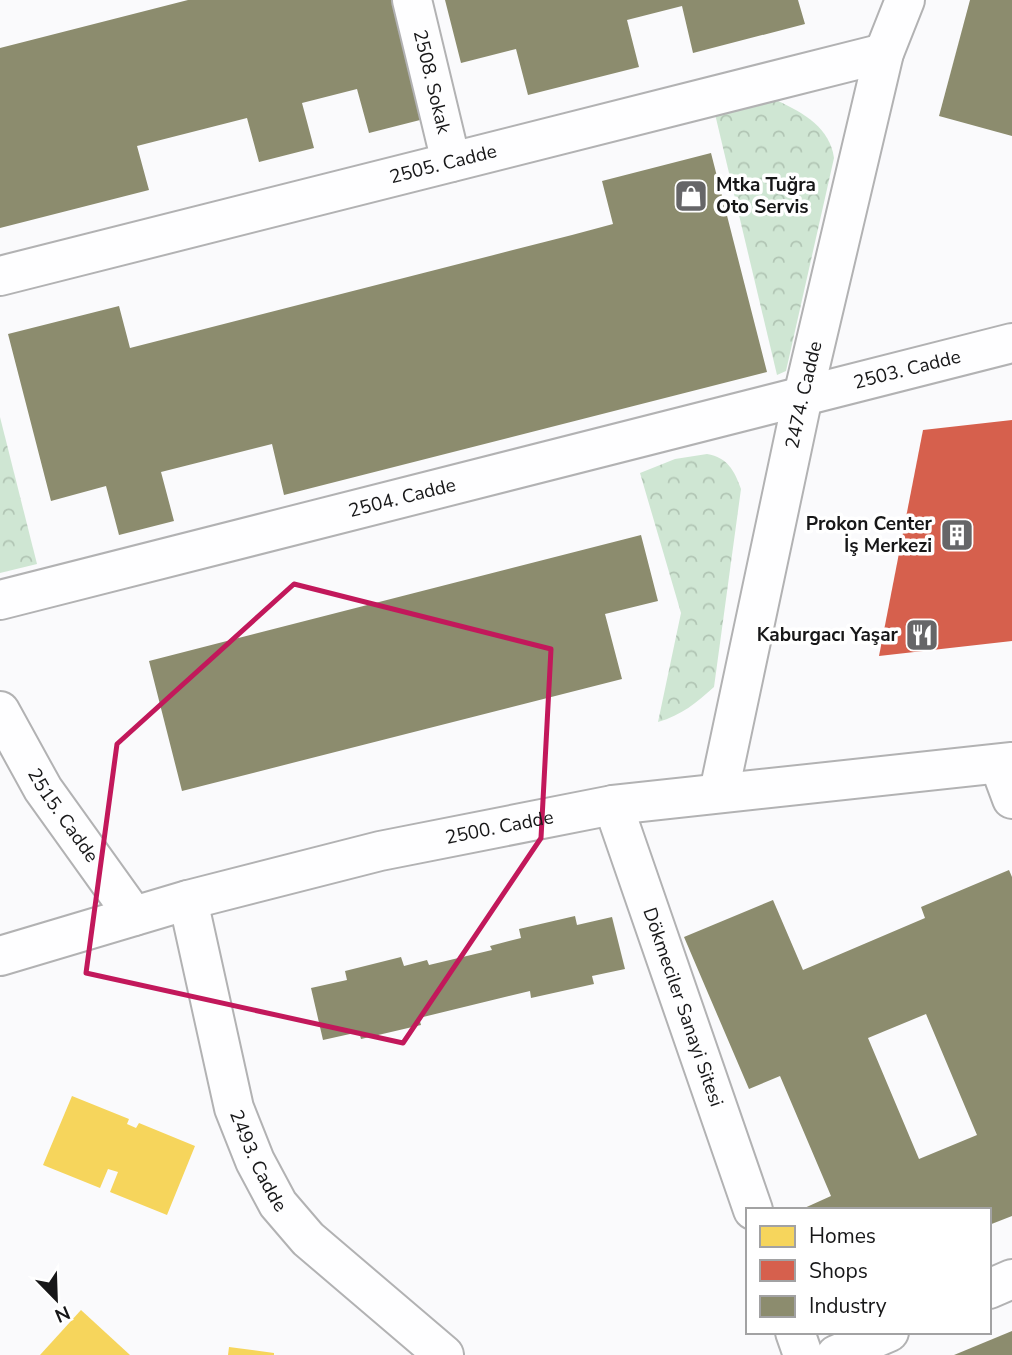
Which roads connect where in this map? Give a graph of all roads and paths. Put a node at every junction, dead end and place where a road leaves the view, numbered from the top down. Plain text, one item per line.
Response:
1 (412, 0) edge
2 (905, 0) edge
3 (884, 53) junction
4 (451, 162) junction
5 (0, 276) edge
6 (1012, 343) edge
7 (803, 396) junction
8 (0, 600) edge
9 (0, 710) edge
10 (1005, 763) edge
11 (719, 792) junction
12 (1012, 799) edge
13 (613, 805) junction
14 (188, 900) junction
15 (134, 916) junction
16 (0, 956) edge
17 (752, 1208) edge
18 (1012, 1279) edge
19 (991, 1288) edge
20 (796, 1334) edge
21 (884, 1334) edge
22 (444, 1355) edge
23 (803, 1355) edge
24 (835, 1355) edge

1 - 4 street, 2508. Sokak
2 - 3 street, 2474. Cadde
3 - 4 street, 2505. Cadde
3 - 7 street, 2474. Cadde
4 - 5 street, 2505. Cadde
6 - 7 street, 2503. Cadde
7 - 8 street, 2504. Cadde
7 - 11 street, 2474. Cadde
9 - 15 street, 2515. Cadde
10 - 11 street, 2500. Cadde
10 - 12 street
11 - 13 street, 2500. Cadde
13 - 14 street, 2500. Cadde
13 - 17 street, Dökmeciler Sanayi Sitesi
14 - 15 street, 2500. Cadde
14 - 22 street, 2493. Cadde
15 - 16 street, 2500. Cadde
18 - 19 street
20 - 23 street
21 - 24 street

